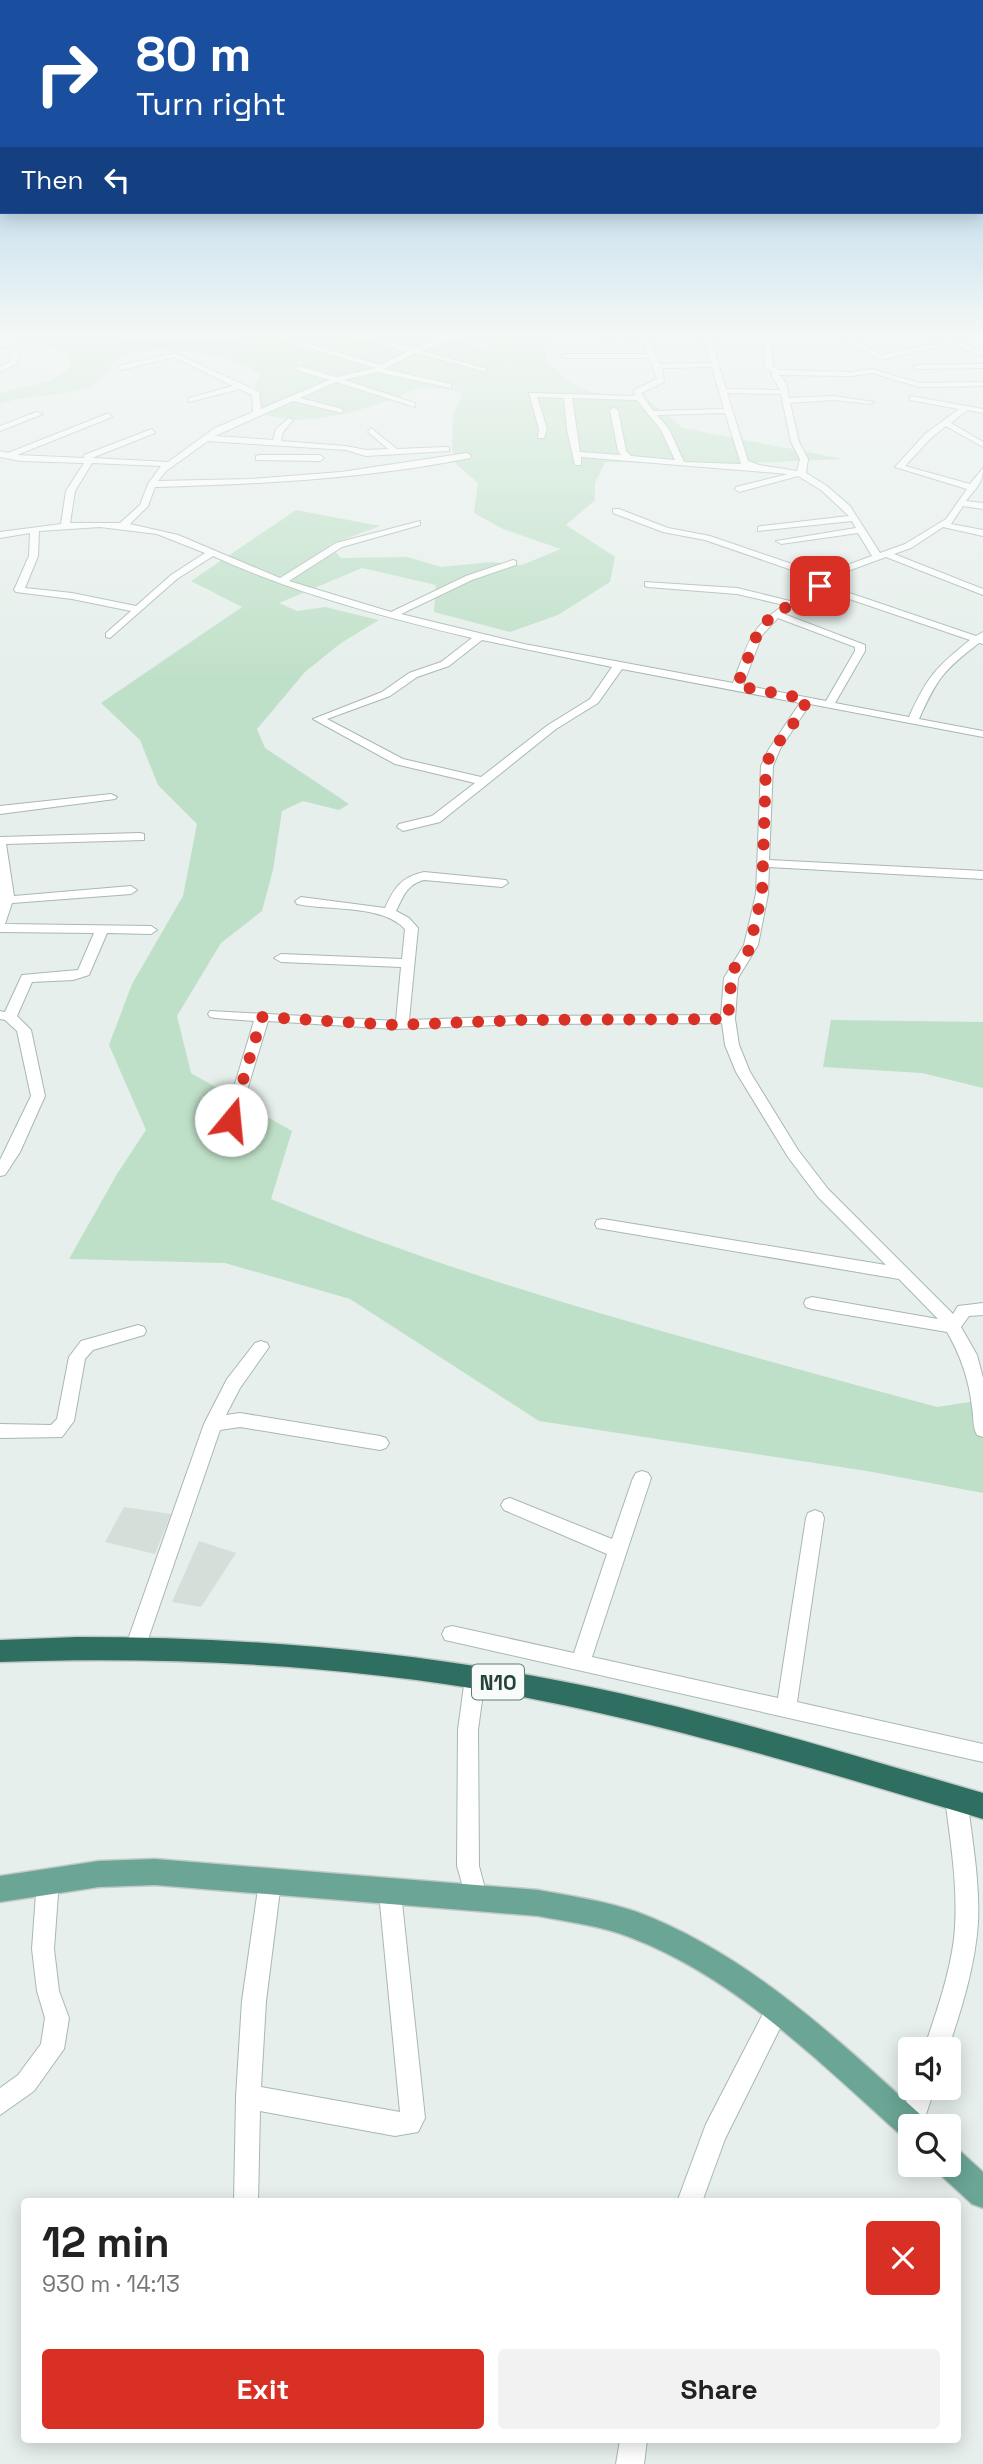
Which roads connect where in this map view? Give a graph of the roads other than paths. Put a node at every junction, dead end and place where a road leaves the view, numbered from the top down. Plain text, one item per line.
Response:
1 (105, 450) edge
2 (188, 450) edge
3 (262, 450) edge
4 (353, 450) edge
5 (394, 450) edge
6 (430, 450) edge
7 (576, 450) edge
8 (622, 450) edge
9 (674, 450) edge
10 (740, 450) edge
11 (799, 450) edge
12 (915, 450) edge
13 (396, 452) junction
14 (3, 455) edge
15 (467, 456) dead end
16 (259, 458) junction
17 (320, 458) dead end
18 (629, 459) junction
19 (90, 461) junction
20 (680, 463) junction
21 (167, 464) junction
22 (754, 467) junction
23 (983, 472) edge
24 (800, 475) junction
25 (251, 482) junction
26 (152, 484) junction
27 (974, 488) junction
28 (739, 489) dead end
29 (963, 503) junction
30 (983, 506) edge
31 (616, 511) dead end
32 (855, 518) junction
33 (417, 523) dead end
34 (941, 524) junction
35 (122, 526) junction
36 (65, 527) junction
37 (761, 529) dead end
38 (34, 530) junction
39 (860, 530) junction
40 (983, 533) edge
41 (0, 534) edge
42 (781, 541) dead end
43 (210, 554) junction
44 (882, 556) junction
45 (513, 563) dead end
46 (281, 582) junction
47 (823, 583) junction
48 (648, 584) dead end
49 (983, 592) edge
50 (792, 604) junction
51 (138, 609) junction
52 (395, 613) junction
53 (775, 614) junction
54 (110, 635) dead end
55 (480, 637) junction
56 (981, 639) edge
57 (619, 665) junction
58 (737, 686) junction
59 (807, 699) junction
60 (830, 703) junction
61 (913, 719) junction
62 (983, 734) edge
63 (482, 781) junction
64 (111, 797) dead end
65 (0, 810) edge
66 (403, 827) dead end
67 (140, 837) dead end
68 (0, 843) edge
69 (762, 863) junction
70 (983, 875) edge
71 (502, 883) dead end
72 (131, 890) dead end
73 (7, 901) junction
74 (301, 901) dead end
75 (389, 912) junction
76 (0, 922) edge
77 (0, 928) edge
78 (102, 929) junction
79 (151, 930) dead end
80 (281, 958) dead end
81 (408, 963) junction
82 (215, 1014) dead end
83 (5, 1016) edge
84 (262, 1017) junction
85 (728, 1019) junction
86 (402, 1025) junction
87 (231, 1120) dead end
88 (0, 1171) edge
89 (603, 1224) dead end
90 (904, 1274) junction
91 (812, 1303) dead end
92 (983, 1309) edge
93 (952, 1327) junction
94 (138, 1331) dead end
95 (261, 1347) dead end
96 (213, 1424) junction
97 (983, 1430) edge
98 (2, 1437) edge
99 (380, 1443) dead end
100 (642, 1478) dead end
101 (510, 1505) dead end
102 (816, 1518) dead end
103 (618, 1550) junction
104 (452, 1634) dead end
105 (135, 1648) junction
106 (0, 1651) edge
107 (580, 1663) junction
108 (475, 1678) junction
109 (786, 1709) junction
110 (983, 1754) edge
111 (970, 1799) edge
112 (983, 1806) edge
113 (48, 1880) junction
114 (270, 1882) junction
115 (0, 1889) edge
116 (390, 1893) junction
117 (477, 1900) junction
118 (777, 2010) junction
119 (940, 2037) edge
120 (248, 2097) junction
121 (0, 2103) edge
122 (898, 2115) edge
123 (961, 2173) edge
124 (983, 2193) edge
125 (246, 2198) edge
126 (691, 2198) edge
127 (634, 2443) edge
128 (630, 2464) edge

1 - 19 street
2 - 21 street
3 - 16 street
4 - 13 street
5 - 13 street
6 - 13 street
7 - 18 street
8 - 18 street
9 - 20 street
10 - 22 street
11 - 24 street
12 - 27 street
14 - 19 street
15 - 25 street
16 - 17 street
16 - 25 street
18 - 20 street
19 - 21 street
19 - 36 street
20 - 22 street
21 - 26 street
22 - 24 street
23 - 27 street
24 - 28 street
24 - 32 street
25 - 26 street
26 - 35 street
27 - 29 street
29 - 30 street
29 - 34 street
31 - 47 street
32 - 37 street
32 - 39 street
33 - 46 street
34 - 40 street
34 - 44 street
35 - 36 street
35 - 43 street
36 - 38 street
38 - 41 street
38 - 51 street
39 - 42 street
39 - 44 street
43 - 46 street
43 - 51 street
44 - 47 street
44 - 49 street
45 - 52 street
46 - 52 street
47 - 50 street
47 - 56 street
48 - 50 street
50 - 53 street
51 - 54 street
52 - 55 street
53 - 58 street
53 - 60 street
55 - 57 street
55 - 63 street
56 - 61 street
57 - 58 street
57 - 63 street
58 - 59 street
59 - 60 street
59 - 69 street
60 - 61 street
61 - 62 street
63 - 66 street
64 - 65 street
67 - 68 street
68 - 73 street
69 - 70 street
69 - 85 street
71 - 75 street
72 - 73 street
73 - 76 street
74 - 75 street
75 - 81 street
77 - 78 street
78 - 79 street
78 - 83 street
80 - 81 street
81 - 86 street
82 - 84 street
83 - 88 street
84 - 86 street
84 - 87 street
85 - 86 street
85 - 90 street
89 - 90 street
90 - 93 street
91 - 93 street
92 - 93 street
93 - 97 street
94 - 98 street
95 - 96 street
96 - 99 street
96 - 105 street
100 - 103 street
101 - 103 street
102 - 109 street
103 - 107 street
104 - 107 street
105 - 106 highway, N10
105 - 108 highway, N10
107 - 109 street
108 - 111 highway, N10
108 - 117 street
109 - 110 street
111 - 112 highway, N10
111 - 119 street
113 - 114 main road
113 - 115 main road
113 - 121 street
114 - 116 main road
114 - 120 street
116 - 117 main road
116 - 120 street
117 - 118 main road
118 - 122 main road
118 - 126 street
120 - 125 street
123 - 124 main road
127 - 128 street

